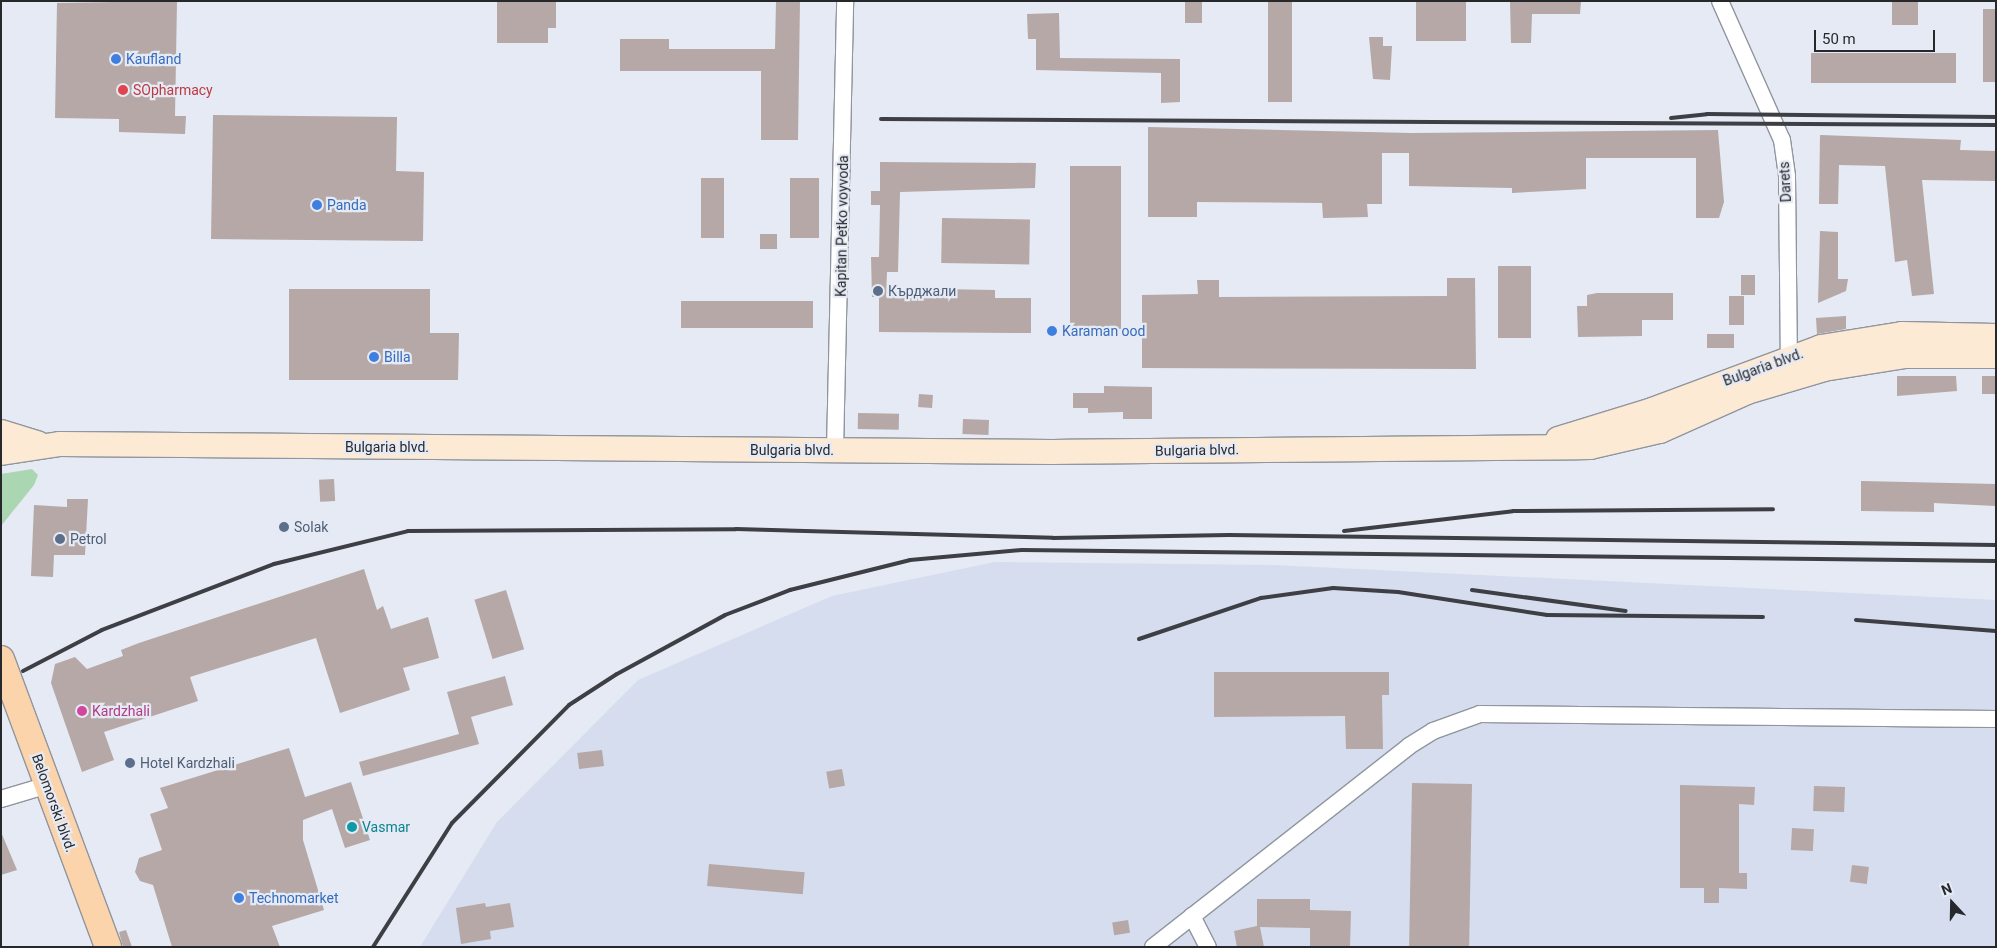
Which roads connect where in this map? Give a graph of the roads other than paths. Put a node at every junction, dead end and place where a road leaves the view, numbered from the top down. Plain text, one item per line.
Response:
1 (845, 1) edge
2 (1720, 1) edge
3 (1996, 336) edge
4 (1996, 356) edge
5 (1789, 367) junction
6 (1, 432) edge
7 (44, 445) junction
8 (836, 450) junction
9 (1, 453) edge
10 (1, 659) edge
11 (1996, 719) edge
12 (48, 785) junction
13 (1, 799) edge
14 (1192, 916) junction
15 (108, 947) edge
16 (1153, 947) edge
17 (1208, 947) edge

1 - 8 street, Kapitan Petko voyvoda
2 - 5 street, Darets
3 - 5 street, Bulgaria blvd.
4 - 5 street, Bulgaria blvd.
5 - 8 street, Bulgaria blvd.
6 - 7 street, Bulgaria blvd.
7 - 8 street, Bulgaria blvd.
7 - 9 street, Bulgaria blvd.
10 - 12 main road, Belomorski blvd.
11 - 14 street
12 - 13 street
12 - 15 main road, Belomorski blvd.
14 - 16 street
14 - 17 street

